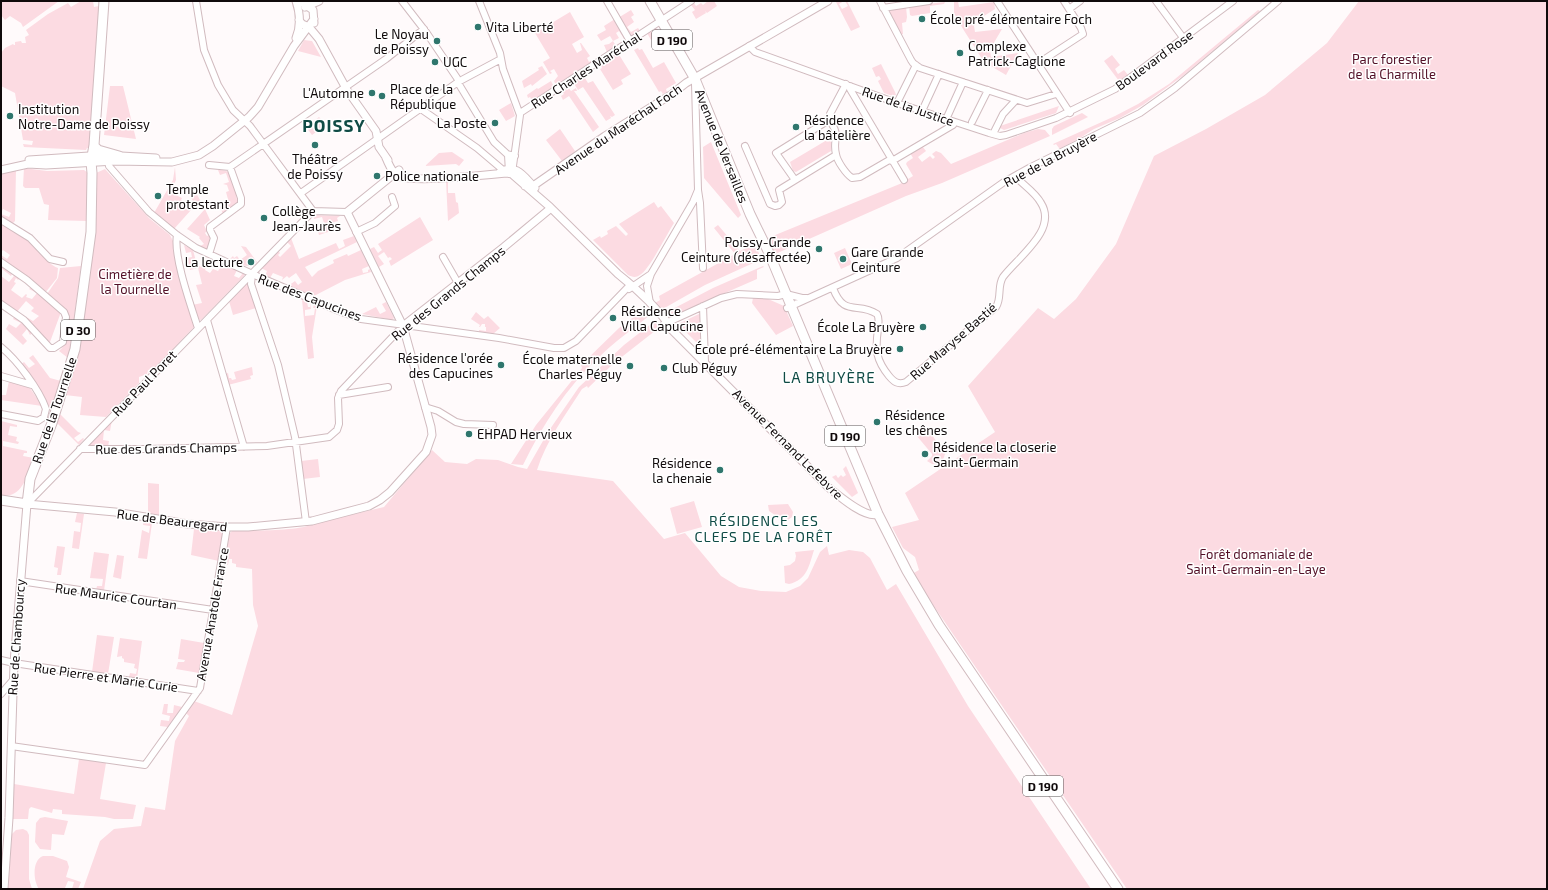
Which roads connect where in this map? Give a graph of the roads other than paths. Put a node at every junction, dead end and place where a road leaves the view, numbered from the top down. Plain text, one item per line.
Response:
1 (104, 1) edge
2 (196, 1) edge
3 (296, 1) edge
4 (321, 1) edge
5 (402, 1) edge
6 (479, 1) edge
7 (607, 1) edge
8 (650, 1) edge
9 (683, 1) edge
10 (691, 1) edge
11 (828, 1) edge
12 (880, 1) edge
13 (929, 1) edge
14 (997, 1) edge
15 (1064, 1) edge
16 (1080, 1) edge
17 (1156, 1) edge
18 (1233, 1) edge
19 (1278, 1) edge
20 (305, 6) edge
21 (883, 8) junction
22 (1069, 8) junction
23 (679, 9) junction
24 (307, 21) junction
25 (661, 22) junction
26 (424, 29) junction
27 (301, 36) junction
28 (317, 37) junction
29 (1184, 39) junction
30 (630, 42) junction
31 (294, 46) junction
32 (749, 46) junction
33 (501, 59) junction
34 (1037, 64) junction
35 (916, 66) junction
36 (939, 74) junction
37 (694, 79) junction
38 (458, 82) junction
39 (963, 82) junction
40 (344, 85) junction
41 (848, 85) junction
42 (988, 90) junction
43 (1056, 94) junction
44 (1016, 100) junction
45 (897, 103) junction
46 (421, 109) junction
47 (708, 110) junction
48 (922, 111) junction
49 (520, 113) junction
50 (1070, 113) junction
51 (948, 114) dead end
52 (696, 120) junction
53 (829, 120) junction
54 (246, 121) junction
55 (954, 122) junction
56 (972, 122) dead end
57 (993, 134) junction
58 (378, 139) junction
59 (263, 144) junction
60 (94, 145) junction
61 (745, 146) dead end
62 (508, 155) junction
63 (836, 155) junction
64 (119, 156) junction
65 (515, 156) junction
66 (189, 158) junction
67 (107, 159) junction
68 (892, 160) junction
69 (93, 162) junction
70 (1, 166) edge
71 (209, 166) dead end
72 (230, 167) junction
73 (1, 170) edge
74 (508, 171) junction
75 (397, 172) junction
76 (1015, 176) junction
77 (795, 180) junction
78 (904, 180) dead end
79 (534, 190) junction
80 (698, 190) junction
81 (779, 190) junction
82 (301, 193) junction
83 (767, 196) junction
84 (392, 197) dead end
85 (550, 207) junction
86 (313, 210) junction
87 (347, 212) junction
88 (750, 214) junction
89 (1, 220) edge
90 (356, 232) junction
91 (177, 235) junction
92 (209, 254) junction
93 (443, 257) dead end
94 (1, 262) edge
95 (63, 262) dead end
96 (703, 268) dead end
97 (252, 274) junction
98 (651, 274) junction
99 (458, 282) junction
100 (630, 287) junction
101 (833, 288) junction
102 (801, 300) junction
103 (786, 302) junction
104 (1, 304) edge
105 (651, 305) junction
106 (704, 306) junction
107 (207, 320) junction
108 (666, 323) junction
109 (798, 323) junction
110 (403, 326) junction
111 (198, 328) junction
112 (1, 347) edge
113 (705, 362) junction
114 (1, 376) edge
115 (32, 385) junction
116 (388, 388) dead end
117 (339, 395) junction
118 (425, 406) junction
119 (1, 414) edge
120 (493, 425) dead end
121 (295, 441) junction
122 (244, 447) junction
123 (80, 449) junction
124 (30, 479) junction
125 (28, 489) junction
126 (38, 492) junction
127 (1, 500) edge
128 (27, 504) junction
129 (874, 513) junction
130 (306, 522) junction
131 (227, 527) junction
132 (20, 581) junction
133 (213, 610) junction
134 (1, 660) edge
135 (14, 664) junction
136 (13, 680) junction
137 (198, 691) junction
138 (1, 694) edge
139 (11, 746) junction
140 (4, 889) edge
141 (1112, 889) edge
142 (1118, 889) edge

1 - 60 main road, Rue de la Tournelle / D 30
2 - 54 street
3 - 24 street
4 - 20 street
4 - 24 street
5 - 26 street
6 - 33 street
7 - 30 street
8 - 25 main road, D 190
9 - 23 street
10 - 23 street, Rue Charles Maréchal
11 - 32 street, Avenue du Maréchal Foch
12 - 21 street
13 - 21 street
14 - 34 street
15 - 22 street
16 - 22 street
17 - 29 street
18 - 29 street, Boulevard Rose
19 - 76 street, Rue de la Bruyère
20 - 24 street
20 - 24 street
21 - 35 street
22 - 34 street
23 - 25 street, Rue Charles Maréchal
24 - 27 street
24 - 28 street
24 - 31 street
25 - 30 street, Rue Charles Maréchal
25 - 37 main road, D 190
26 - 38 street
26 - 40 street
27 - 28 street
27 - 31 street
28 - 40 street
29 - 50 street, Boulevard Rose
30 - 49 street, Rue Charles Maréchal
31 - 54 street
32 - 37 street, Avenue du Maréchal Foch
32 - 41 street, Rue de la Justice
33 - 38 street
33 - 49 street
34 - 43 street
35 - 36 street
35 - 45 street
36 - 39 street
36 - 48 street
37 - 47 main road, Avenue de Versailles / D 190
37 - 52 street
37 - 79 street, Avenue du Maréchal Foch
38 - 46 street
38 - 62 street
39 - 42 street
39 - 51 street
40 - 58 street
40 - 59 street
41 - 45 street, Rue de la Justice
41 - 53 street
41 - 68 street
42 - 44 street
42 - 56 street
43 - 44 street
43 - 50 street
44 - 57 street
45 - 48 street, Rue de la Justice
46 - 58 street
46 - 74 street
47 - 52 street
47 - 88 main road, Avenue de Versailles / D 190
48 - 55 street, Rue de la Justice
49 - 65 street
50 - 57 street, Rue de la Justice
52 - 80 street
53 - 63 street
53 - 77 street
54 - 59 street
54 - 66 street
55 - 57 street, Rue de la Justice
55 - 68 street
58 - 75 street
58 - 82 street
59 - 72 street
59 - 82 street
60 - 64 main road
60 - 69 main road, Rue de la Tournelle / D 30
61 - 83 street
62 - 65 street
62 - 74 street
63 - 68 street
63 - 77 street
64 - 66 street
64 - 67 street
65 - 74 street
66 - 67 street
67 - 69 street
67 - 91 street, Rue des Capucines
68 - 78 street
69 - 70 street
69 - 73 street
69 - 124 main road, Rue de la Tournelle / D 30
71 - 72 street
72 - 92 street
74 - 75 street
74 - 79 street, Avenue Fernand Lefebvre
74 - 79 street
75 - 87 street
76 - 101 street, Rue de la Bruyère
76 - 101 street, Rue Maryse Bastié
77 - 81 street
79 - 85 street, Avenue Fernand Lefebvre
80 - 96 street
80 - 98 street
81 - 83 street
81 - 83 street
82 - 86 street
84 - 90 street
85 - 99 street, Rue des Grands Champs
85 - 100 street, Avenue Fernand Lefebvre
86 - 87 street
86 - 97 street, Rue Paul Poret
87 - 90 street, Rue de Beauregard
88 - 103 main road, Avenue de Versailles / D 190
88 - 103 main road, Avenue de Versailles / D 190
89 - 95 street
90 - 110 street, Rue de Beauregard
91 - 92 street, Rue des Capucines
91 - 111 street
92 - 97 street, Rue des Capucines
93 - 99 street
94 - 104 street
97 - 107 street, Rue Paul Poret
97 - 110 street, Rue des Capucines
97 - 121 street
98 - 100 street, Rue des Capucines
98 - 105 street
99 - 110 street, Rue des Grands Champs
100 - 105 street, Avenue Fernand Lefebvre
100 - 108 street, Avenue Fernand Lefebvre
100 - 110 street, Rue des Capucines
101 - 102 street, Rue de la Bruyère
102 - 103 street, Rue de la Bruyère
102 - 103 street, Rue de la Bruyère
102 - 109 street
103 - 106 street, Rue de la Bruyère
103 - 109 main road, D 190
103 - 129 main road, D 190
105 - 108 street, Avenue Fernand Lefebvre
106 - 108 street, Rue de la Bruyère
106 - 113 street
107 - 111 street, Rue Paul Poret
107 - 122 street
108 - 113 street, Avenue Fernand Lefebvre
109 - 129 main road, D 190
110 - 117 street, Rue des Grands Champs
110 - 118 street, Rue de Beauregard
111 - 123 street, Rue Paul Poret
112 - 115 street
113 - 129 street, Avenue Fernand Lefebvre
114 - 115 street
115 - 119 street
116 - 117 street
117 - 121 street, Rue des Grands Champs
118 - 120 street
118 - 130 street, Rue de Beauregard
121 - 122 street, Rue des Grands Champs
121 - 130 street
122 - 123 street, Rue des Grands Champs
123 - 126 street, Rue Paul Poret
124 - 125 main road, Rue de la Tournelle / D 30
124 - 127 main road
125 - 126 street
125 - 128 main road, Rue de la Tournelle / D 30
126 - 128 street, Rue Paul Poret
127 - 128 main road
128 - 131 street, Rue de Beauregard
128 - 132 street, Rue de Chambourcy
129 - 141 main road, D 190
129 - 142 main road, D 190
130 - 131 street, Rue de Beauregard
131 - 133 street, Avenue Anatole France
132 - 133 street, Rue Maurice Courtan
132 - 135 street, Rue de Chambourcy
133 - 137 street, Avenue Anatole France
134 - 135 street, Rue Pierre et Marie Curie
135 - 136 street, Rue de Chambourcy
135 - 137 street, Rue Pierre et Marie Curie
136 - 138 street
136 - 139 street, Rue de Chambourcy
137 - 139 street, Avenue Anatole France
139 - 140 street, Rue de Chambourcy

